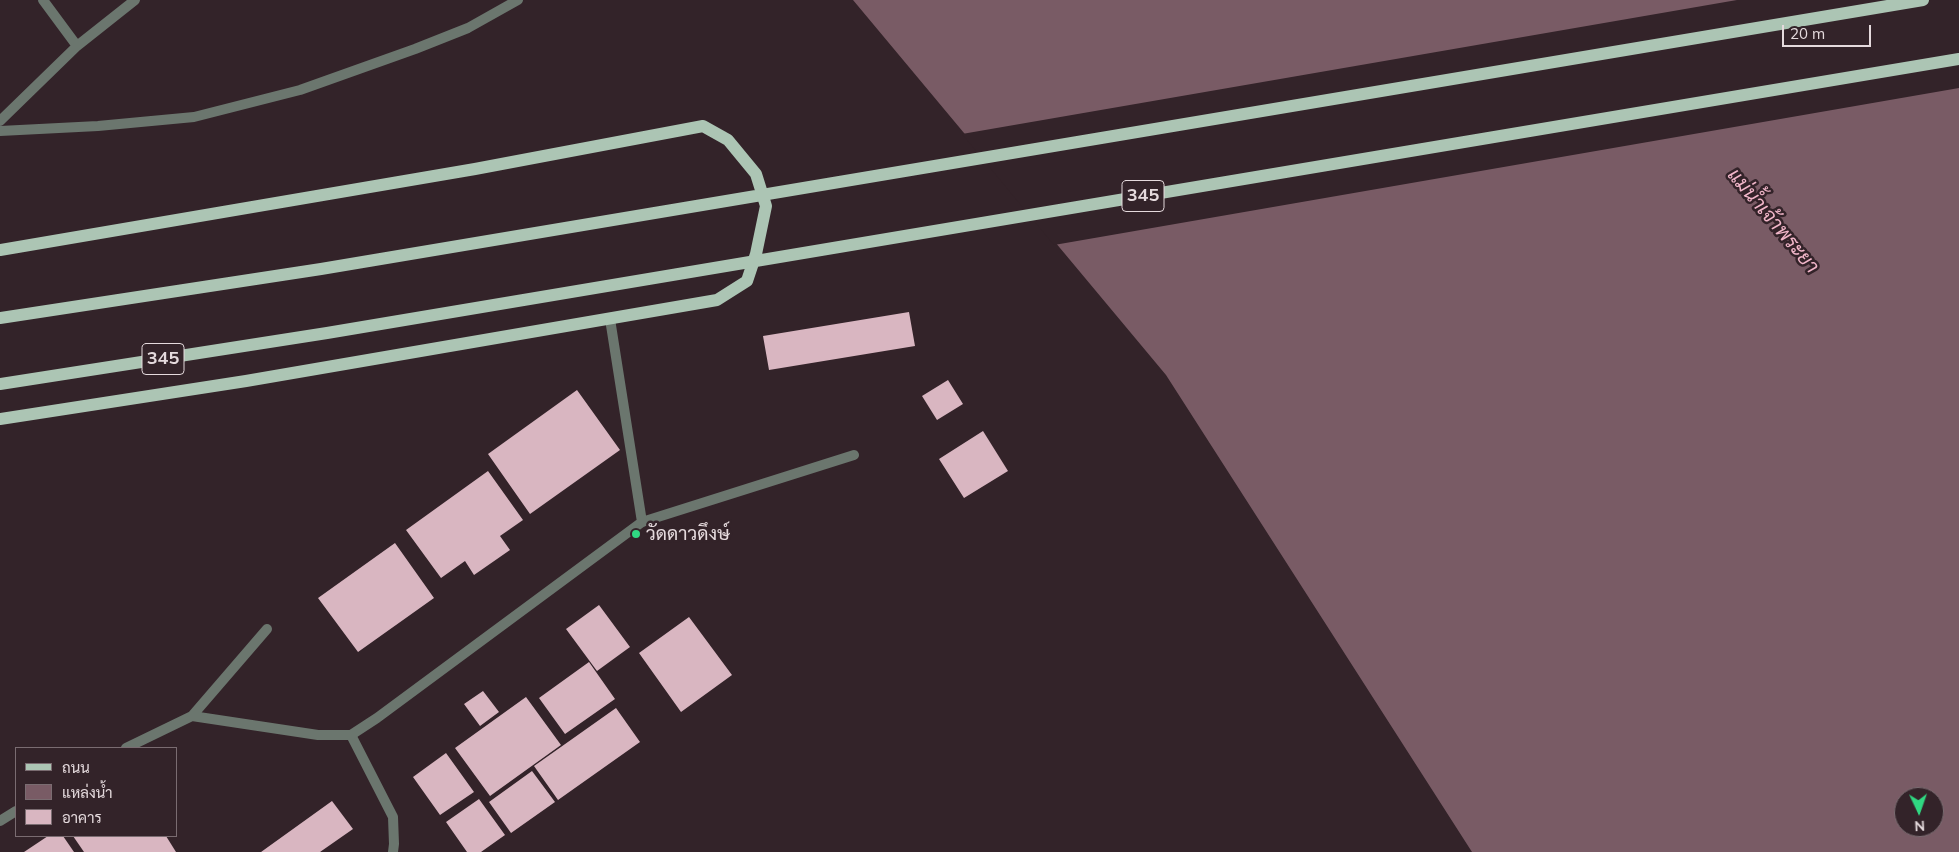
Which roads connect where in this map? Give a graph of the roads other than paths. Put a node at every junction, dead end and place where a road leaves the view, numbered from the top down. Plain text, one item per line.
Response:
1 (43, 0) edge
2 (135, 0) edge
3 (518, 0) edge
4 (1924, 0) edge
5 (76, 46) junction
6 (1959, 59) edge
7 (0, 121) edge
8 (0, 132) edge
9 (0, 250) edge
10 (0, 318) edge
11 (610, 319) junction
12 (0, 384) edge
13 (0, 419) edge
14 (854, 455) dead end
15 (642, 522) junction
16 (267, 629) dead end
17 (192, 716) junction
18 (350, 735) junction
19 (128, 747) edge
20 (15, 812) edge
21 (0, 821) edge
22 (393, 852) edge

1 - 5 street
2 - 5 street
3 - 8 street
4 - 10 main road
5 - 7 street
6 - 12 main road, 345
9 - 11 main road
11 - 13 main road
11 - 15 street
14 - 15 street
15 - 18 street
16 - 17 street
17 - 18 street
17 - 19 street
18 - 22 street
20 - 21 street

